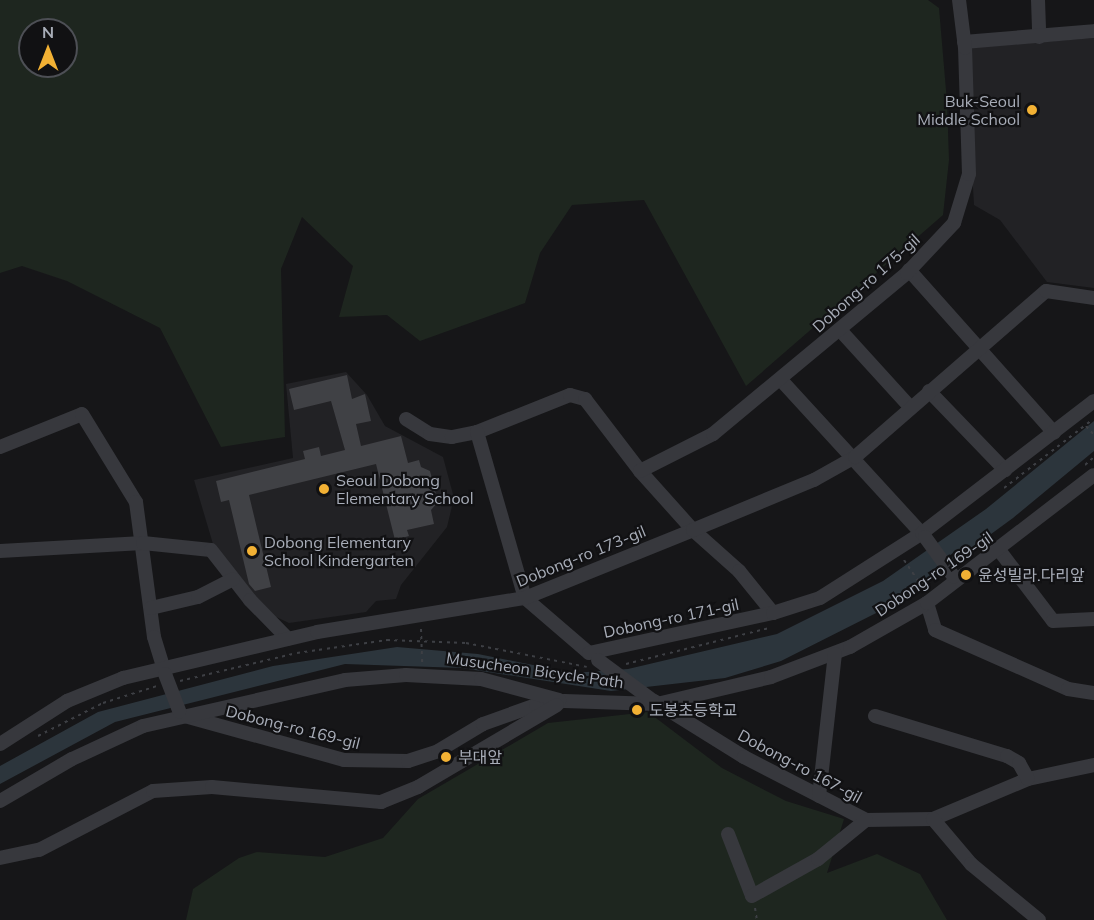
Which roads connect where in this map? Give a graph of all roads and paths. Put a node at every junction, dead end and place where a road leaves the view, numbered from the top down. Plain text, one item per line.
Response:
1 (959, 0) edge
2 (1038, 0) edge
3 (1094, 31) edge
4 (1039, 37) junction
5 (964, 42) junction
6 (909, 270) junction
7 (1094, 298) edge
8 (840, 330) junction
9 (978, 349) junction
10 (781, 380) junction
11 (929, 392) junction
12 (1094, 401) edge
13 (911, 408) junction
14 (406, 419) dead end
15 (1086, 425) dead end
16 (477, 432) junction
17 (1054, 433) junction
18 (1094, 435) edge
19 (1, 445) edge
20 (855, 457) junction
21 (1094, 457) edge
22 (1005, 470) junction
23 (640, 471) junction
24 (1078, 471) dead end
25 (1094, 475) edge
26 (693, 530) junction
27 (923, 535) junction
28 (143, 543) junction
29 (999, 550) junction
30 (0, 551) edge
31 (904, 560) dead end
32 (233, 579) junction
33 (955, 580) junction
34 (935, 585) dead end
35 (923, 596) junction
36 (525, 597) junction
37 (151, 608) junction
38 (773, 613) junction
39 (1094, 619) edge
40 (288, 639) junction
41 (422, 641) dead end
42 (835, 654) junction
43 (593, 656) junction
44 (416, 668) dead end
45 (422, 668) junction
46 (431, 668) dead end
47 (164, 670) junction
48 (1094, 693) edge
49 (564, 701) junction
50 (654, 702) junction
51 (180, 713) junction
52 (875, 716) dead end
53 (0, 744) edge
54 (1094, 765) edge
55 (1028, 779) junction
56 (819, 796) junction
57 (0, 801) edge
58 (933, 819) junction
59 (866, 820) junction
60 (728, 834) dead end
61 (0, 858) edge
62 (1039, 920) edge

1 - 5 street, Dobong-ro 175-gil
2 - 4 street
3 - 4 street
4 - 5 street
5 - 6 street, Dobong-ro 175-gil
6 - 8 street, Dobong-ro 175-gil
6 - 9 street
7 - 9 street, Dobong-ro 173-gil
8 - 10 street, Dobong-ro 175-gil
8 - 13 street
9 - 11 street, Dobong-ro 173-gil
9 - 17 street
10 - 20 street
10 - 23 street, Dobong-ro 175-gil
11 - 13 street, Dobong-ro 173-gil
11 - 22 street
12 - 17 street, Dobong-ro 171-gil
13 - 20 street, Dobong-ro 173-gil
14 - 16 street
15 - 18 path
16 - 23 street, Dobong-ro 171-gil
16 - 36 street
17 - 22 street, Dobong-ro 171-gil
19 - 28 street
20 - 26 street, Dobong-ro 173-gil
20 - 27 street
21 - 24 path
22 - 27 street, Dobong-ro 171-gil
23 - 26 street, Dobong-ro 171-gil
25 - 29 street, Dobong-ro 169-gil
26 - 36 street, Dobong-ro 173-gil
26 - 38 street, Dobong-ro 171-gil
27 - 33 street, bridge
27 - 38 street, Dobong-ro 171-gil
28 - 30 street
28 - 32 street
28 - 37 street
29 - 33 street, Dobong-ro 169-gil
29 - 39 street
31 - 35 path
32 - 37 street
32 - 40 street
33 - 35 street, Dobong-ro 169-gil
34 - 35 path
35 - 42 street, Dobong-ro 169-gil
35 - 48 street
36 - 40 street, Dobong-ro 173-gil
36 - 43 street, Dobong-ro 171-gil
37 - 47 street
38 - 43 street, Dobong-ro 171-gil
40 - 47 street, Dobong-ro 173-gil
41 - 45 path
42 - 50 street, Dobong-ro 169-gil
42 - 56 street
43 - 50 street, Dobong-ro 167-gil, bridge
44 - 45 path, Musucheon Bicycle Path
45 - 46 path, Musucheon Bicycle Path
47 - 51 street, bridge
47 - 53 street, Dobong-ro 173-gil
49 - 50 street, Dobong-ro 169-gil
49 - 51 street, Dobong-ro 169-gil
49 - 51 street, Dobong-ro 169-gil
49 - 61 street
50 - 56 street, Dobong-ro 167-gil
51 - 57 street, Dobong-ro 169-gil
52 - 55 street
54 - 55 street, Dobong-ro 167-gil
55 - 58 street, Dobong-ro 167-gil
56 - 59 street, Dobong-ro 167-gil
58 - 59 street, Dobong-ro 167-gil
58 - 62 street
59 - 60 street, Dobong-ro 167-gil

